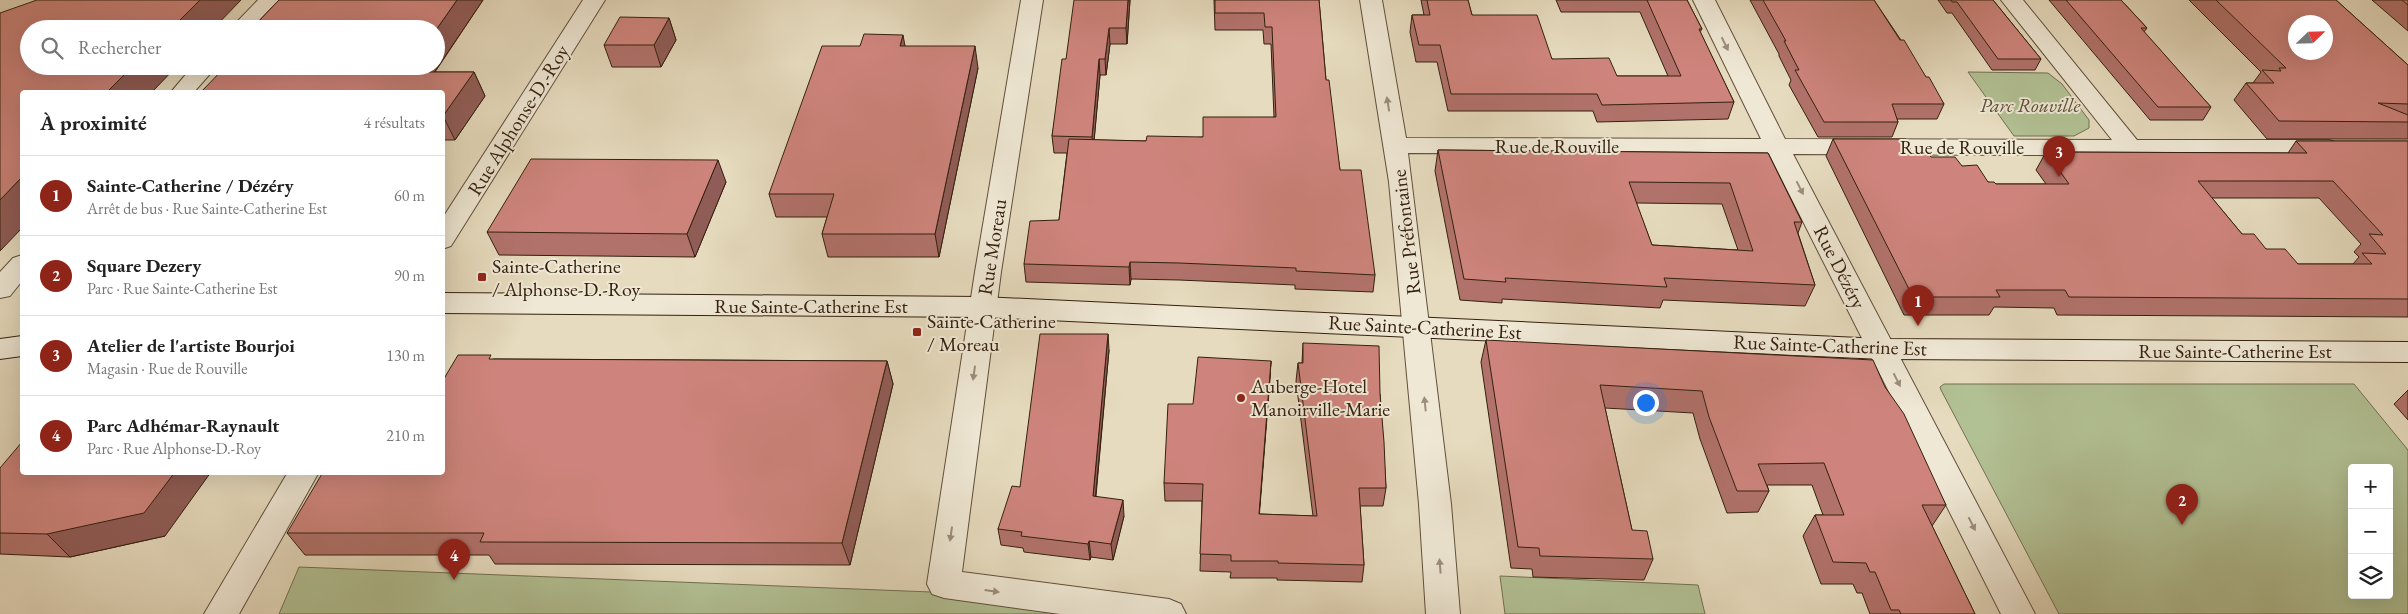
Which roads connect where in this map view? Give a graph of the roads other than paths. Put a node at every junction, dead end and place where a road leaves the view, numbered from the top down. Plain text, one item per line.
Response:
1 (270, 0) edge
2 (594, 0) edge
3 (1032, 0) edge
4 (1371, 0) edge
5 (1704, 0) edge
6 (2012, 0) edge
7 (250, 20) edge
8 (198, 75) edge
9 (184, 90) edge
10 (1395, 145) junction
11 (1778, 147) junction
12 (2130, 147) junction
13 (2348, 148) edge
14 (445, 235) edge
15 (20, 266) edge
16 (0, 289) edge
17 (445, 303) edge
18 (983, 307) junction
19 (1417, 326) junction
20 (20, 346) edge
21 (0, 348) edge
22 (1882, 349) junction
23 (2408, 352) edge
24 (302, 475) edge
25 (221, 614) edge
26 (1169, 614) edge
27 (1443, 614) edge
28 (2018, 614) edge

1 - 7 street
2 - 14 street, Rue Alphonse-D.-Roy
3 - 18 street, Rue Moreau
10 -> 4 street, Rue Préfontaine
5 -> 11 street, Rue Dézéry
6 - 12 street
8 - 9 street
10 - 11 street, Rue de Rouville
10 - 19 street, Rue Préfontaine
11 - 12 street, Rue de Rouville
11 -> 22 street, Rue Dézéry
12 - 13 street, Rue de Rouville
15 - 16 street
17 - 18 street, Rue Sainte-Catherine Est
18 - 19 street, Rue Sainte-Catherine Est
18 -> 26 street, Rue Moreau
19 - 22 street, Rue Sainte-Catherine Est
27 -> 19 street, Rue Préfontaine
20 - 21 street
22 - 23 street, Rue Sainte-Catherine Est
22 -> 28 street, Rue Dézéry
24 - 25 street

